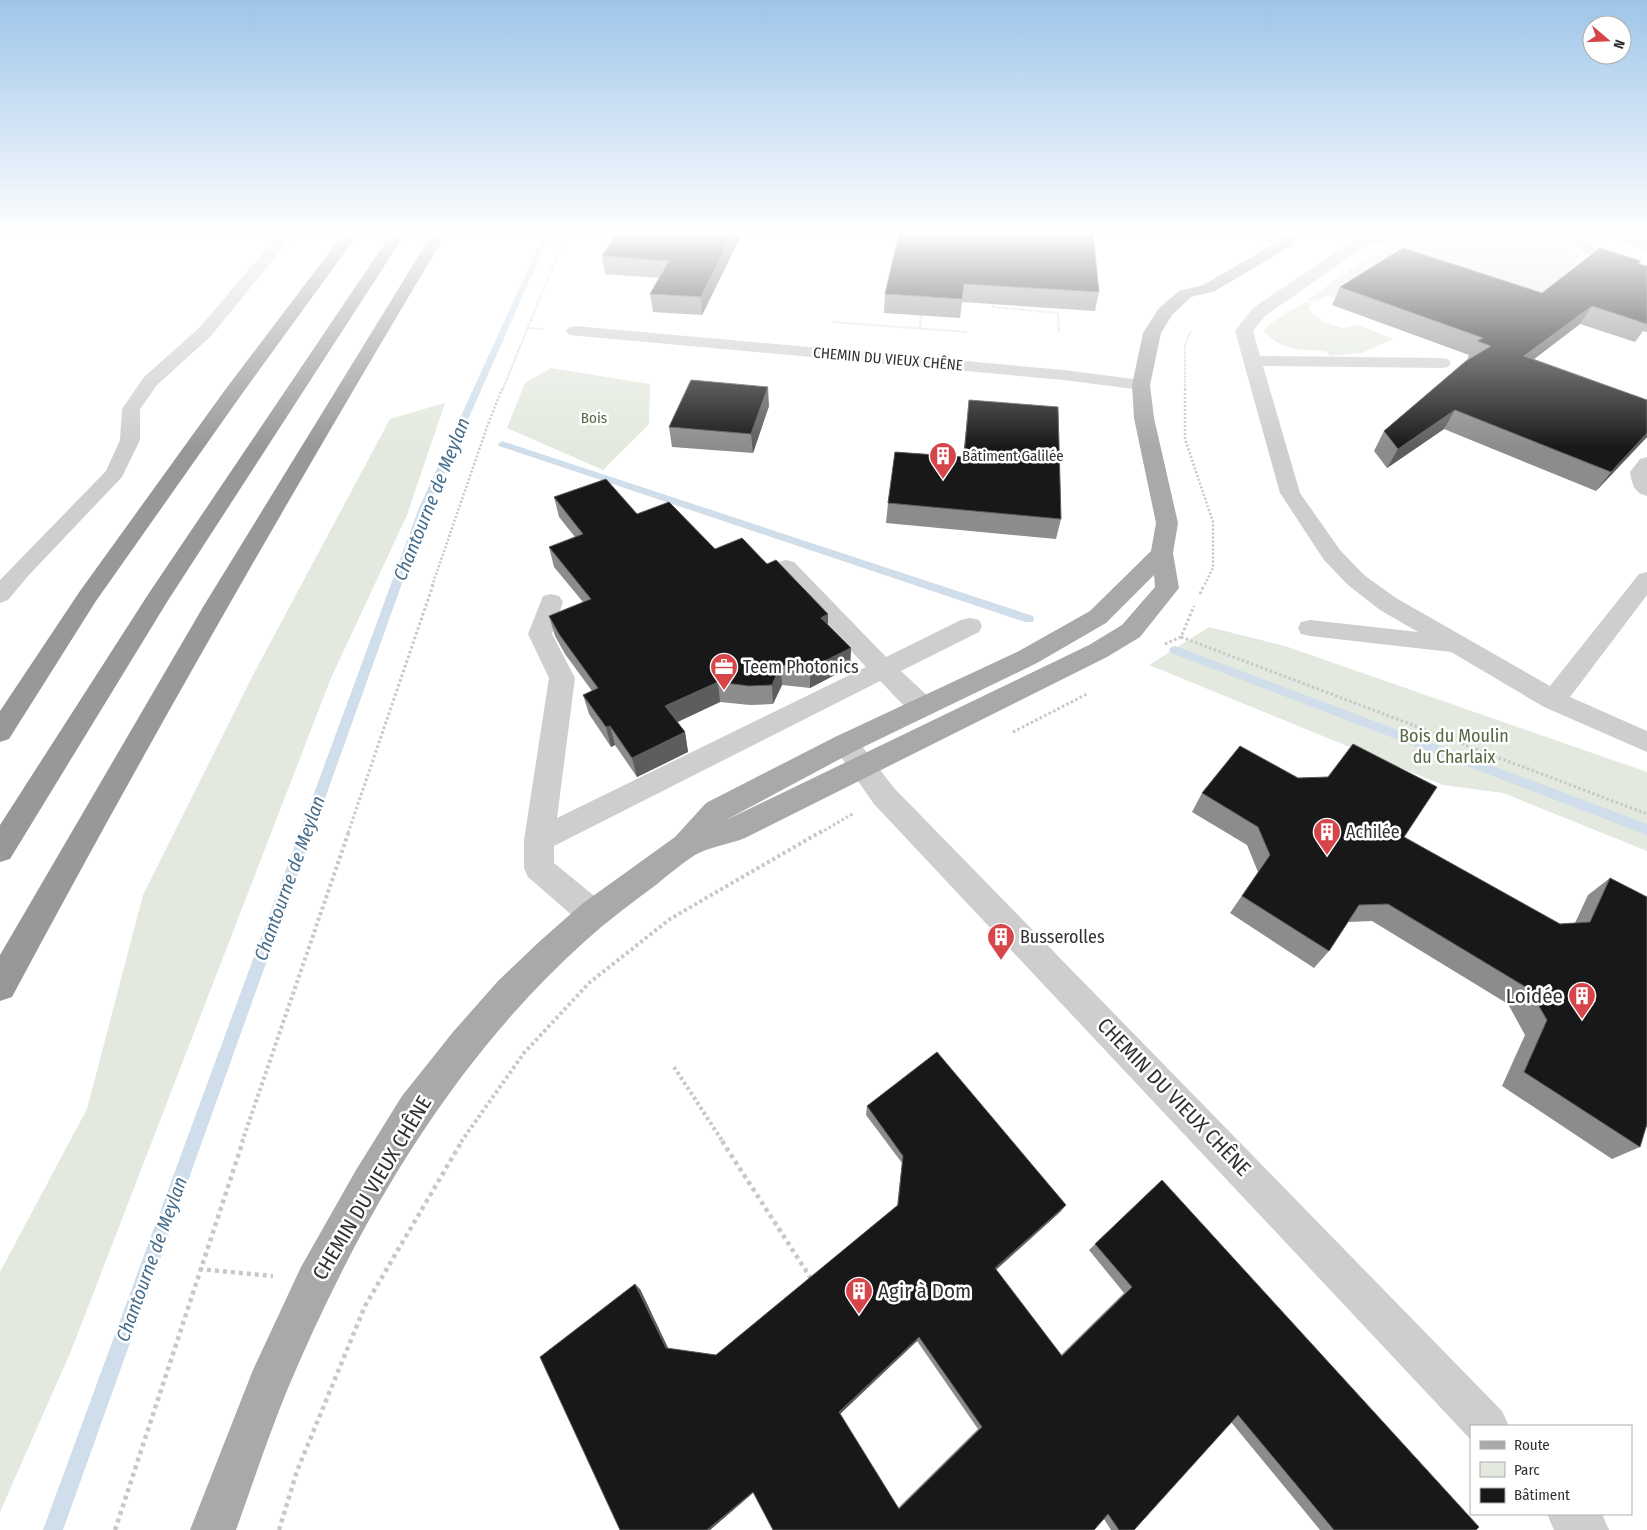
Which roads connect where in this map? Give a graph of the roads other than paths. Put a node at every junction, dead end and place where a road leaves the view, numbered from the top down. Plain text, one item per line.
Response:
1 (227, 305) edge
2 (298, 305) edge
3 (351, 305) edge
4 (395, 305) edge
5 (1173, 305) edge
6 (1269, 305) edge
7 (575, 331) dead end
8 (1251, 361) junction
9 (1442, 362) dead end
10 (1141, 385) junction
11 (1647, 462) edge
12 (1647, 490) edge
13 (1162, 553) junction
14 (786, 568) edge
15 (1647, 579) edge
16 (0, 595) edge
17 (551, 602) dead end
18 (970, 626) dead end
19 (1310, 628) dead end
20 (1462, 646) junction
21 (883, 669) junction
22 (1553, 700) junction
23 (923, 707) junction
24 (0, 732) edge
25 (1647, 742) edge
26 (845, 744) junction
27 (873, 781) junction
28 (539, 840) junction
29 (685, 846) junction
30 (0, 850) edge
31 (594, 914) junction
32 (0, 986) edge
33 (1486, 1425) edge
34 (1571, 1515) edge
35 (213, 1530) edge
36 (1586, 1530) edge

1 - 16 street
2 - 24 highway
3 - 30 highway
4 - 32 highway
5 - 10 main road, CHEMIN DU VIEUX CHÊNE
6 - 8 street
7 - 10 street, CHEMIN DU VIEUX CHÊNE
8 - 9 street
8 - 20 street
10 - 13 main road, CHEMIN DU VIEUX CHÊNE
11 - 12 street
13 - 23 main road, CHEMIN DU VIEUX CHÊNE
13 - 27 main road, CHEMIN DU VIEUX CHÊNE
14 - 21 street
15 - 22 street
17 - 28 street
18 - 21 street
19 - 20 street
20 - 22 street
21 - 23 street
21 - 28 street
22 - 25 street
23 - 26 main road, CHEMIN DU VIEUX CHÊNE
26 - 27 street, CHEMIN DU VIEUX CHÊNE
26 - 29 main road, CHEMIN DU VIEUX CHÊNE
27 - 29 main road, CHEMIN DU VIEUX CHÊNE
27 - 33 street, CHEMIN DU VIEUX CHÊNE
28 - 31 street
29 - 31 main road, CHEMIN DU VIEUX CHÊNE
31 - 35 main road, CHEMIN DU VIEUX CHÊNE
34 - 36 street

